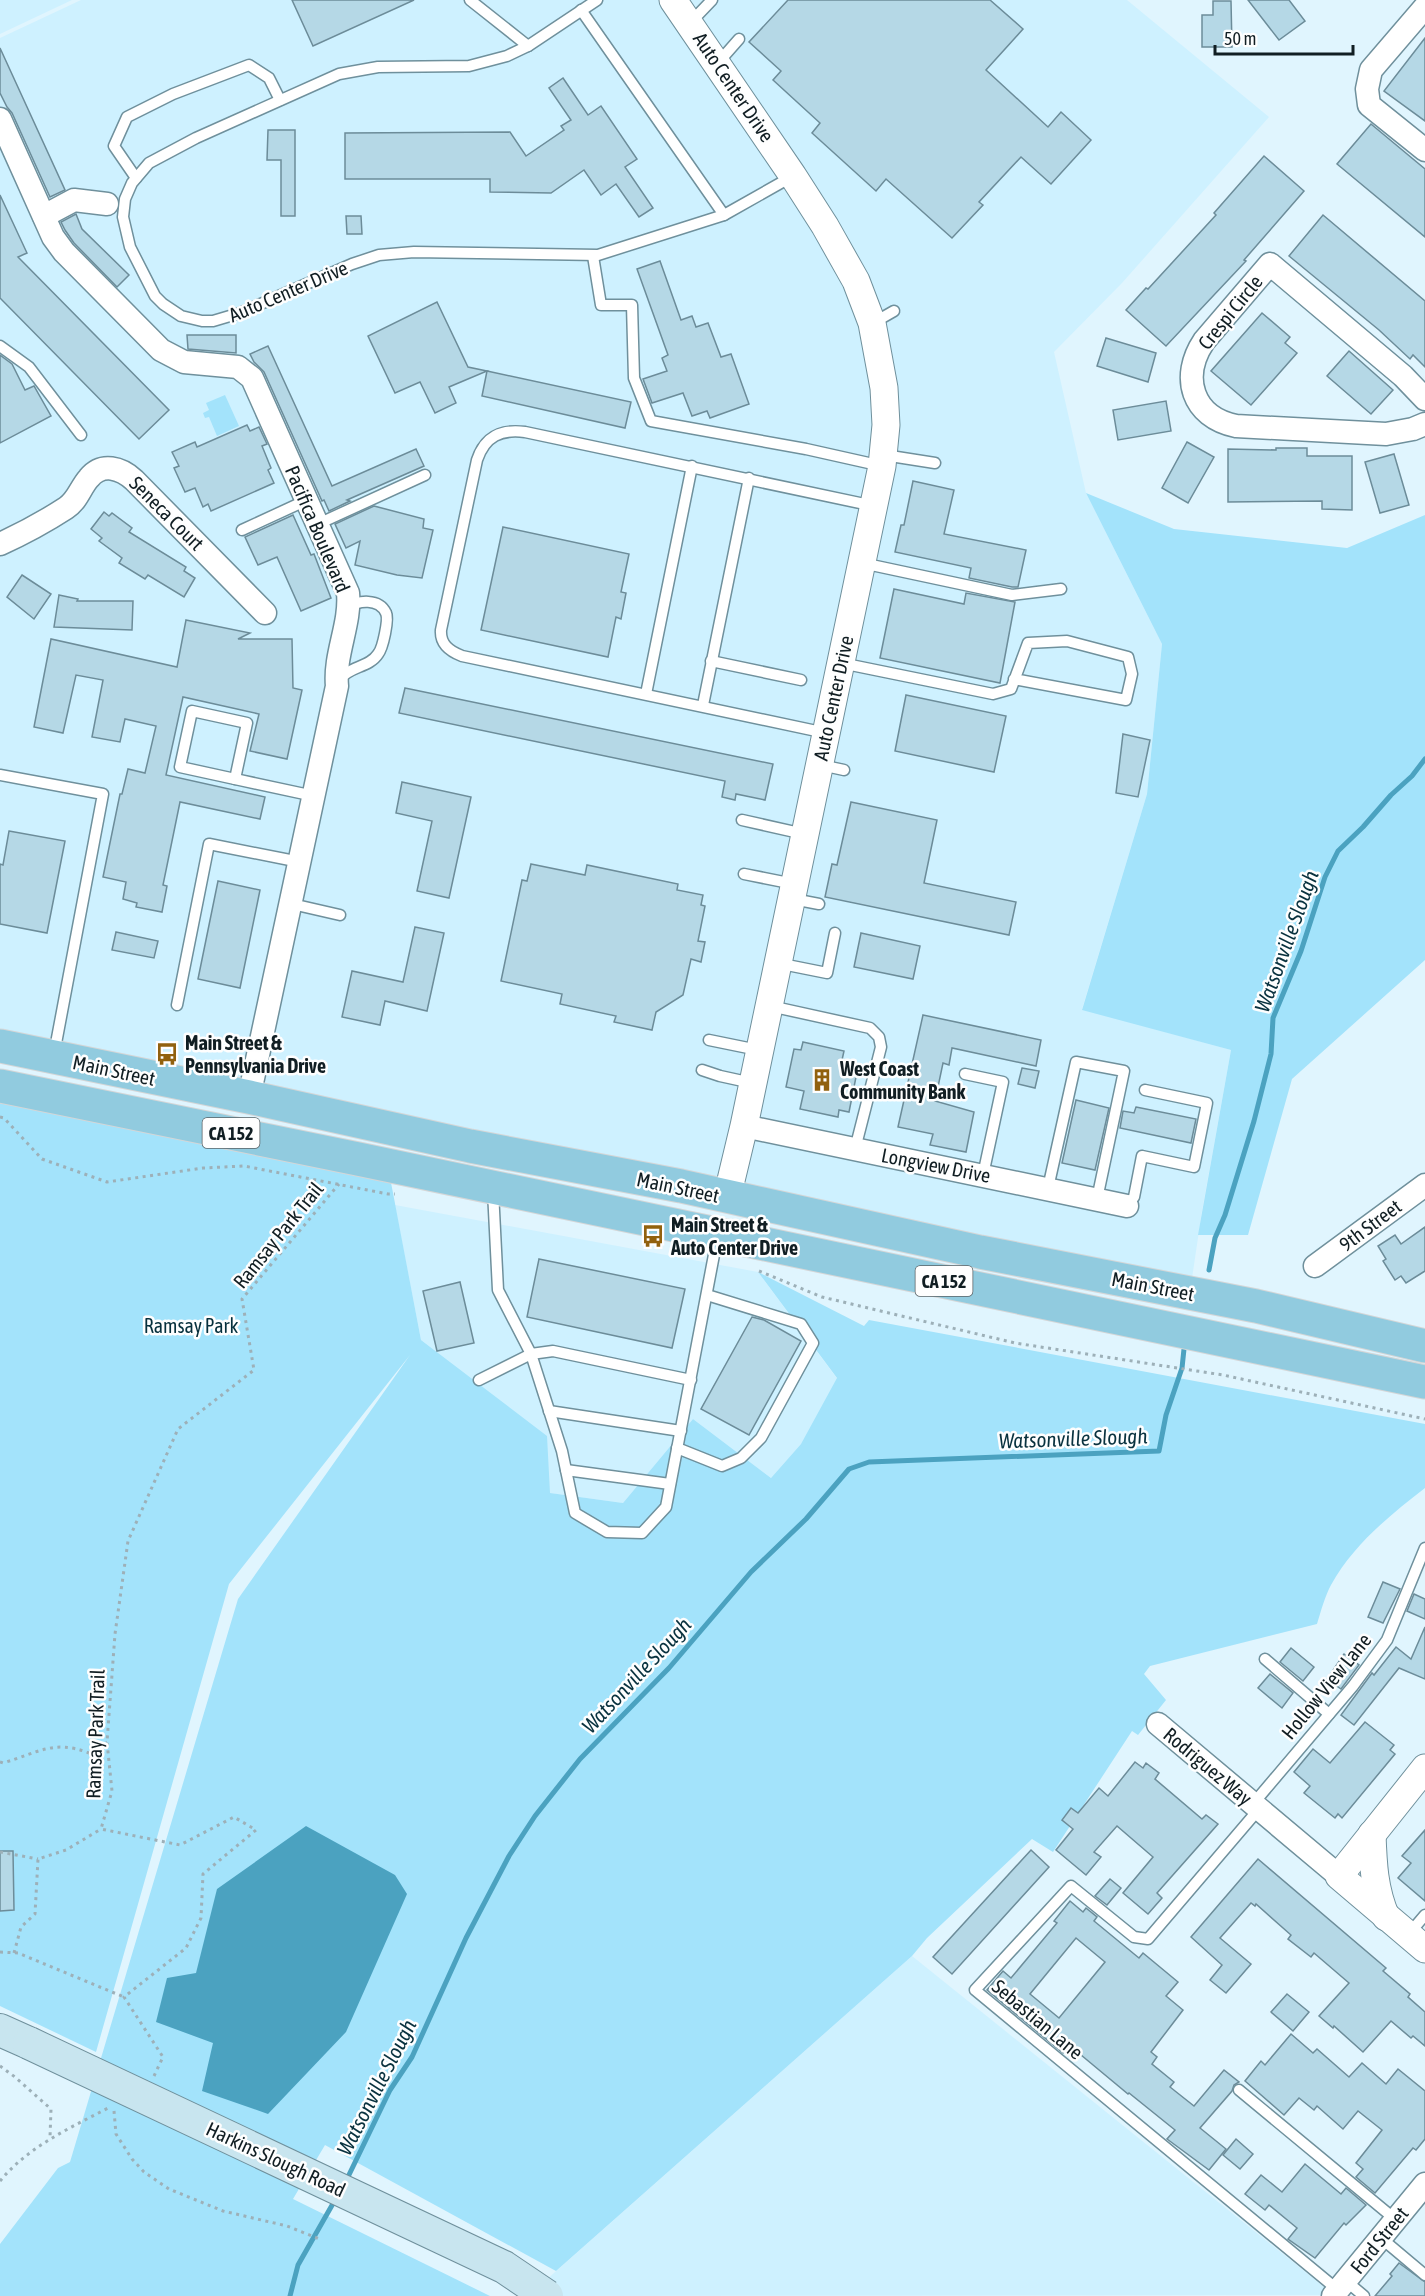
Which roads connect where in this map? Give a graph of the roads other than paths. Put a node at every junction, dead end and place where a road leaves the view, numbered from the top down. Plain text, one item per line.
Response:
1 (470, 0) edge
2 (597, 0) edge
3 (673, 0) edge
4 (712, 0) edge
5 (1425, 7) edge
6 (581, 10) junction
7 (690, 23) junction
8 (738, 39) dead end
9 (528, 46) junction
10 (717, 64) junction
11 (280, 100) junction
12 (3, 133) edge
13 (1425, 150) edge
14 (793, 176) junction
15 (136, 178) junction
16 (107, 204) dead end
17 (724, 215) junction
18 (44, 216) junction
19 (593, 256) junction
20 (0, 346) edge
21 (1425, 399) edge
22 (1425, 424) edge
23 (81, 435) dead end
24 (883, 461) junction
25 (935, 463) dead end
26 (692, 466) junction
27 (425, 475) dead end
28 (749, 478) junction
29 (307, 500) junction
30 (874, 507) junction
31 (318, 524) junction
32 (242, 530) dead end
33 (0, 544) edge
34 (862, 563) junction
35 (1061, 589) dead end
36 (354, 600) junction
37 (265, 613) dead end
38 (711, 661) junction
39 (841, 663) junction
40 (1014, 679) junction
41 (801, 680) dead end
42 (337, 686) junction
43 (646, 694) junction
44 (703, 705) junction
45 (826, 733) junction
46 (0, 775) edge
47 (235, 779) junction
48 (314, 796) junction
49 (742, 820) dead end
50 (804, 834) junction
51 (300, 862) junction
52 (744, 874) dead end
53 (792, 891) junction
54 (292, 904) junction
55 (819, 904) dead end
56 (340, 915) dead end
57 (835, 933) dead end
58 (777, 963) junction
59 (177, 1005) dead end
60 (768, 1005) junction
61 (709, 1040) dead end
62 (0, 1046) edge
63 (759, 1050) junction
64 (53, 1057) junction
65 (702, 1070) dead end
66 (965, 1074) dead end
67 (752, 1083) junction
68 (0, 1086) edge
69 (1145, 1090) dead end
70 (249, 1097) junction
71 (744, 1126) junction
72 (855, 1149) junction
73 (984, 1175) junction
74 (493, 1188) junction
75 (1048, 1188) junction
76 (1424, 1188) edge
77 (727, 1197) junction
78 (1097, 1199) junction
79 (1127, 1206) joint
80 (718, 1234) junction
81 (1315, 1266) dead end
82 (706, 1295) junction
83 (1425, 1346) edge
84 (531, 1354) junction
85 (479, 1380) dead end
86 (691, 1380) junction
87 (1425, 1382) edge
88 (549, 1411) junction
89 (681, 1431) junction
90 (677, 1448) junction
91 (566, 1470) junction
92 (670, 1484) junction
93 (1425, 1548) edge
94 (1265, 1659) dead end
95 (1329, 1714) junction
96 (1158, 1724) dead end
97 (1423, 1773) edge
98 (1256, 1806) junction
99 (1372, 1834) junction
100 (1339, 1876) junction
101 (1386, 1917) junction
102 (1419, 1933) edge
103 (0, 2030) edge
104 (1239, 2090) dead end
105 (1425, 2184) edge
106 (1396, 2220) junction
107 (1381, 2238) junction
108 (1425, 2275) edge
109 (1339, 2289) edge
110 (547, 2296) edge
111 (1364, 2296) edge

1 - 9 lane
2 - 6 lane, Auto Center Drive
3 - 7 street, Auto Center Drive
4 - 7 lane
5 - 13 street
6 - 9 lane, Auto Center Drive
6 - 17 lane
7 - 10 street, Auto Center Drive
8 - 10 lane
9 - 11 lane, Auto Center Drive
10 - 14 street, Auto Center Drive
11 - 15 lane, Auto Center Drive
11 - 15 lane
12 - 18 street, Pacifica Boulevard
14 - 17 lane, Auto Center Drive
14 - 24 street, Auto Center Drive
15 - 19 lane, Auto Center Drive
16 - 18 street
17 - 19 lane, Auto Center Drive
18 - 29 street, Pacifica Boulevard
19 - 24 lane
20 - 23 lane
21 - 22 street, Crespi Circle
24 - 25 lane
24 - 30 street, Auto Center Drive
26 - 28 lane
26 - 43 lane
26 - 43 lane
27 - 31 lane
28 - 30 lane
28 - 38 lane
29 - 31 street, Pacifica Boulevard
29 - 32 lane
30 - 34 street, Auto Center Drive
31 - 36 street, Pacifica Boulevard
33 - 37 street, Seneca Court
34 - 35 lane
34 - 39 street, Auto Center Drive
36 - 42 street, Pacifica Boulevard
36 - 42 lane
38 - 41 lane
38 - 44 lane
39 - 40 lane
39 - 45 street, Auto Center Drive
40 - 40 lane
42 - 48 street, Pacifica Boulevard
43 - 44 lane
44 - 45 lane
45 - 50 street, Auto Center Drive
46 - 64 lane
47 - 47 lane
47 - 48 lane
48 - 51 street, Pacifica Boulevard
49 - 50 lane
50 - 53 street, Auto Center Drive
51 - 54 street, Pacifica Boulevard
51 - 59 lane
52 - 53 lane
53 - 55 lane
53 - 58 street, Auto Center Drive
54 - 56 lane
54 - 70 street, Pacifica Boulevard
57 - 58 lane
58 - 60 street, Auto Center Drive
60 - 63 street, Auto Center Drive
60 - 72 lane
61 - 63 lane
62 - 64 main road, Main Street / CA 152
63 - 67 street, Auto Center Drive
64 - 70 main road, Main Street / CA 152
65 - 67 lane
66 - 73 lane
67 - 71 street, Auto Center Drive
68 - 74 main road, Main Street / CA 152
69 - 79 lane
70 - 77 main road, Main Street / CA 152
71 - 72 street, Longview Drive
71 - 77 street, Auto Center Drive
72 - 73 street, Longview Drive
73 - 75 street, Longview Drive
74 - 80 main road, Main Street / CA 152
74 - 84 lane
75 - 78 street, Longview Drive
75 - 78 lane
76 - 81 street, 9th Street
77 - 80 main road, Auto Center Drive
77 - 83 main road, Main Street / CA 152
78 - 79 street, Longview Drive
80 - 82 lane
80 - 87 main road, Main Street / CA 152
82 - 86 lane
82 - 90 lane
84 - 85 lane
84 - 86 lane
84 - 88 lane
86 - 89 lane
88 - 89 lane
88 - 91 lane
89 - 90 lane
90 - 92 lane
91 - 92 lane
91 - 92 lane
93 - 95 lane, Hollow View Lane
94 - 95 lane
95 - 98 lane, Hollow View Lane
96 - 98 street, Rodriguez Way
97 - 99 street
98 - 100 street, Rodriguez Way
98 - 109 lane, Sebastian Lane
99 - 100 street
99 - 101 street
100 - 101 street
101 - 102 street
103 - 110 main road, Harkins Slough Road, bridge
104 - 106 lane
105 - 106 street, Ford Street
106 - 107 street, Ford Street
107 - 108 lane
107 - 109 street, Ford Street
109 - 111 lane

